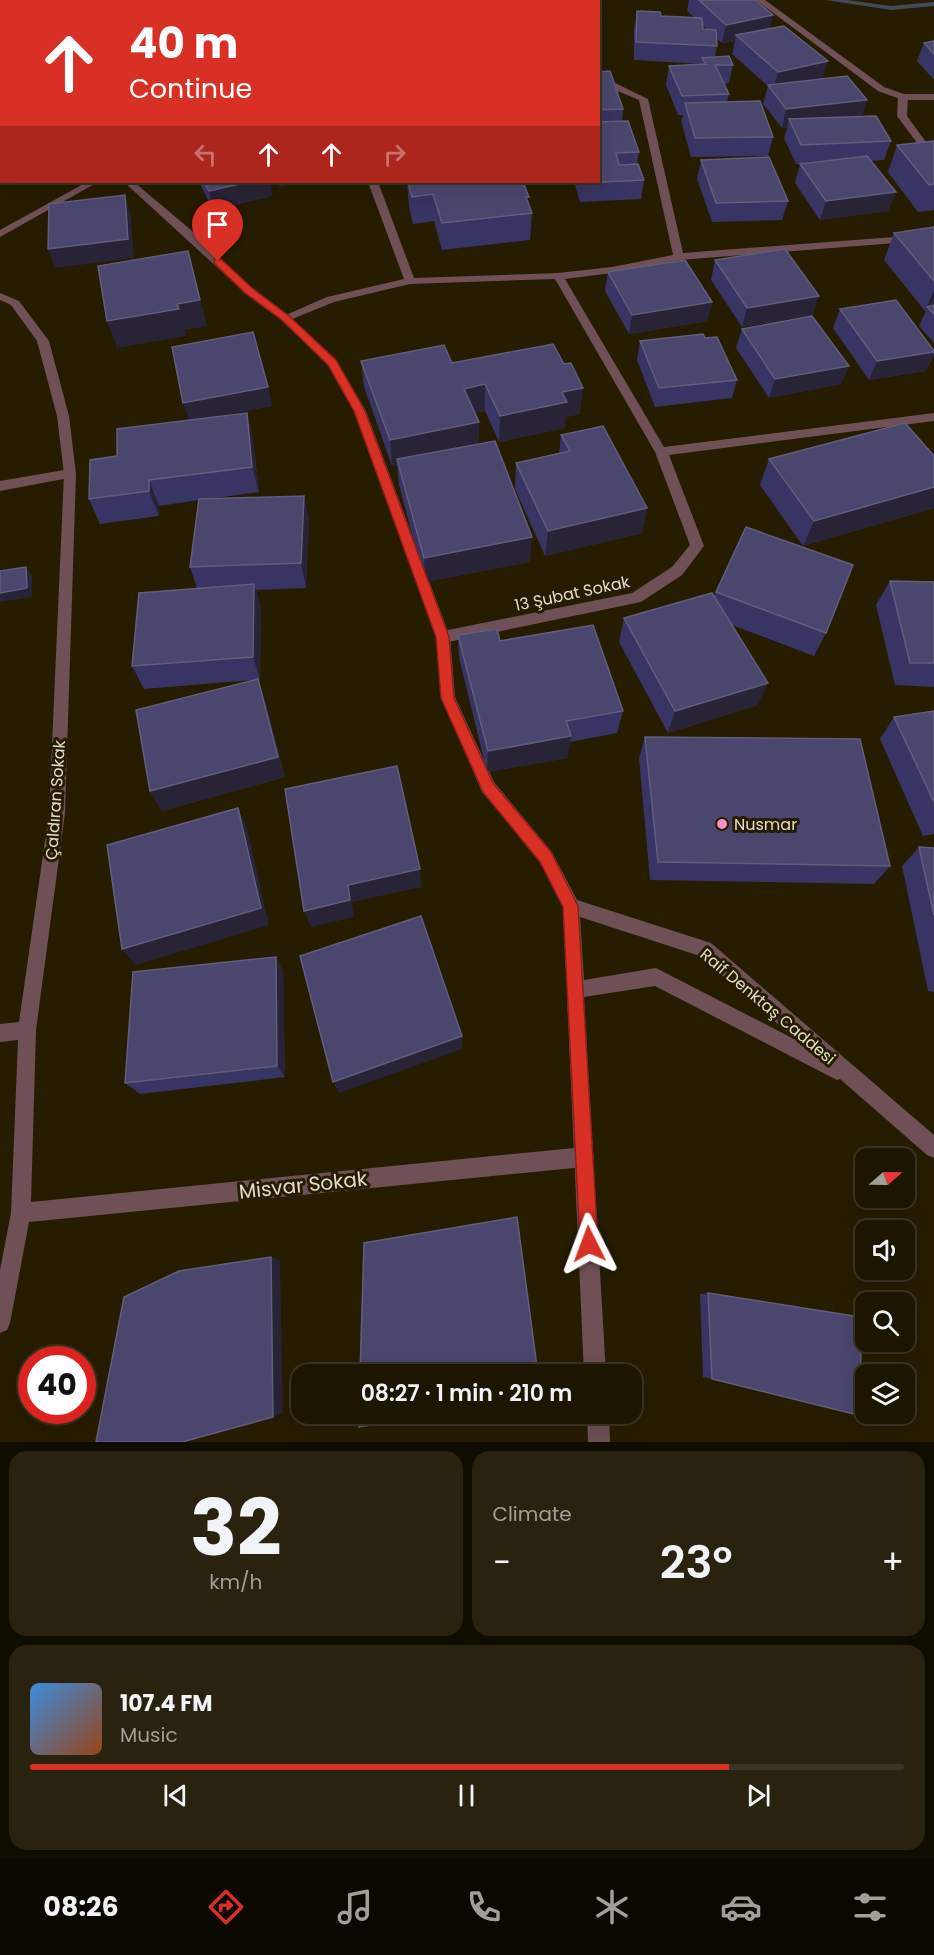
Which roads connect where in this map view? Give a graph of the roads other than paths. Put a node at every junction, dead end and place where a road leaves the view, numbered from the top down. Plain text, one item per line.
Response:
1 (760, 0) edge
2 (600, 83) edge
3 (903, 97) junction
4 (934, 97) edge
5 (926, 149) edge
6 (91, 183) edge
7 (130, 183) edge
8 (373, 183) edge
9 (0, 234) edge
10 (934, 237) edge
11 (679, 257) junction
12 (558, 276) junction
13 (410, 281) junction
14 (0, 296) edge
15 (285, 318) junction
16 (933, 419) edge
17 (661, 452) junction
18 (70, 474) junction
19 (0, 486) edge
20 (443, 637) junction
21 (571, 906) junction
22 (575, 990) junction
23 (27, 1030) junction
24 (0, 1033) edge
25 (858, 1082) junction
26 (934, 1148) edge
27 (584, 1157) junction
28 (21, 1213) junction
29 (0, 1323) edge
30 (595, 1364) edge
31 (598, 1424) edge
32 (599, 1442) edge

1 - 3 street
2 - 11 street
3 - 4 street
3 - 5 street
6 - 9 street
7 - 15 street
8 - 13 street
10 - 11 street
11 - 12 street
12 - 13 street
12 - 17 street, 13 Şubat Sokak
13 - 15 street
14 - 18 street, Çaldıran Sokak
15 - 20 street
16 - 17 street
17 - 20 street, 13 Şubat Sokak
18 - 19 street
18 - 23 street, Çaldıran Sokak
20 - 21 street
21 - 22 street
21 - 25 street, Raif Denktaş Caddesi
22 - 25 street, Raif Denktaş Caddesi
22 - 27 street
23 - 24 street
23 - 28 street, Çaldıran Sokak
25 - 26 street, Raif Denktaş Caddesi
27 - 28 street, Misvar Sokak
27 - 30 street
28 - 29 street, Çaldıran Sokak
31 - 32 street

